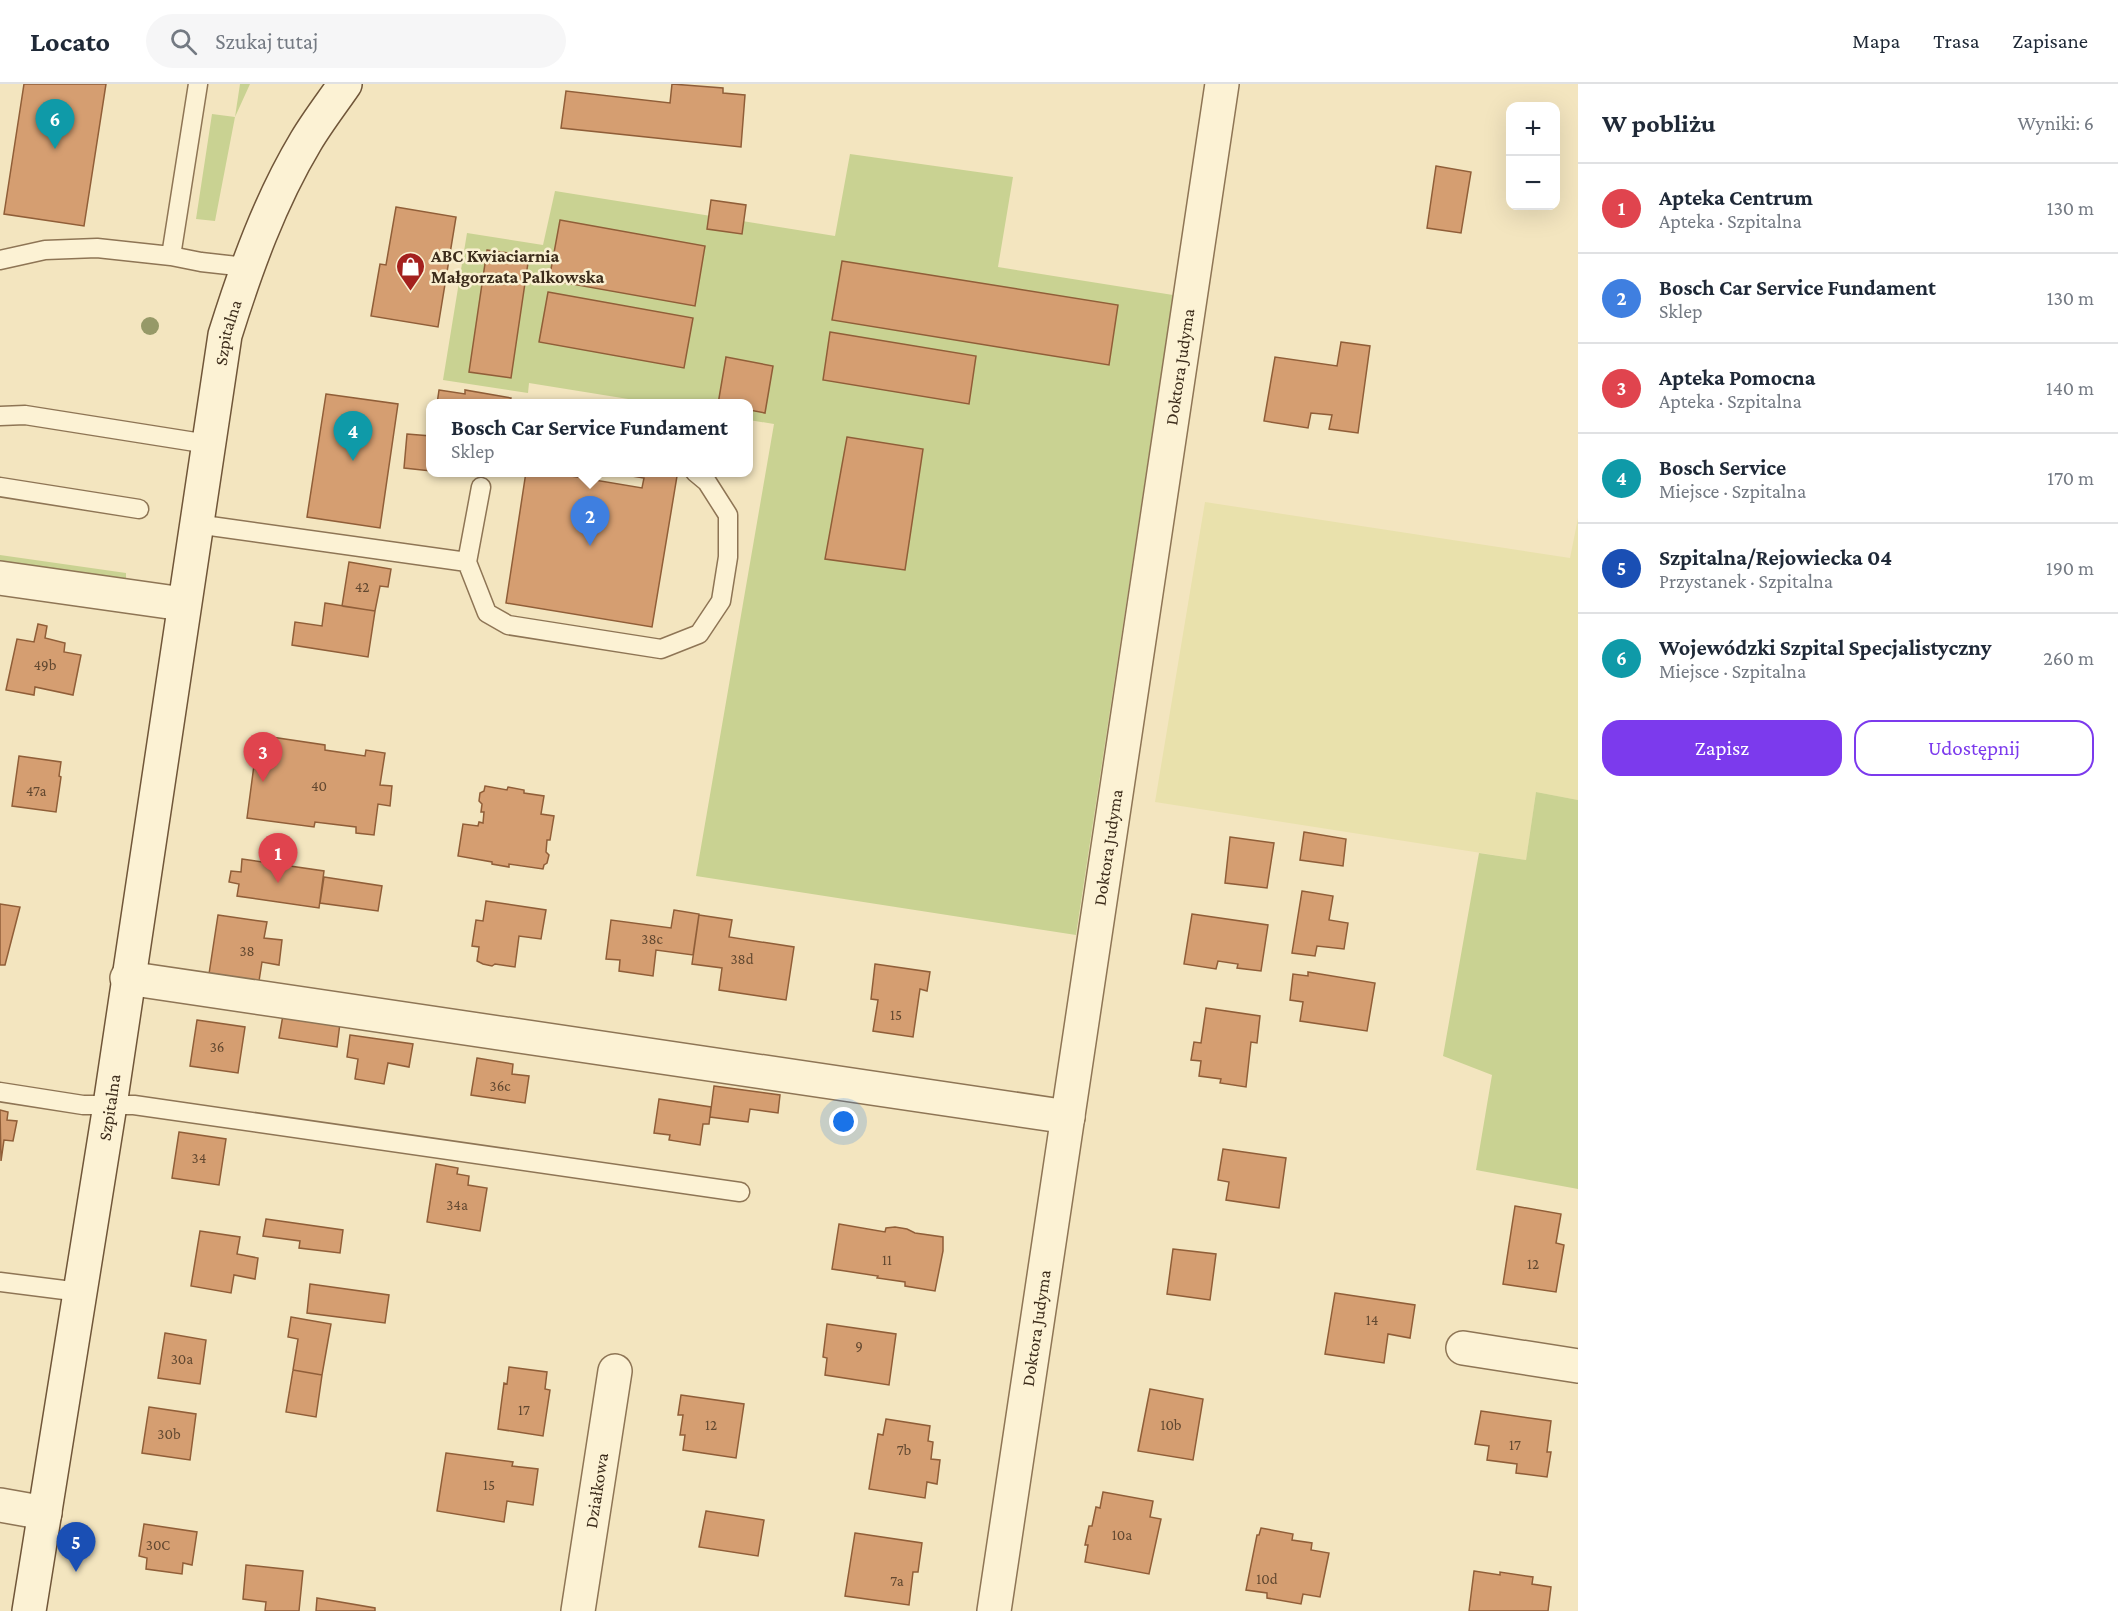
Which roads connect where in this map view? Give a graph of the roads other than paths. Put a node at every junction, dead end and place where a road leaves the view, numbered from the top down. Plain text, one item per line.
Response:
1 (198, 84) edge
2 (345, 84) edge
3 (1222, 84) edge
4 (171, 256) junction
5 (0, 260) edge
6 (246, 267) junction
7 (0, 415) edge
8 (208, 444) junction
9 (701, 477) edge
10 (0, 487) edge
11 (481, 487) dead end
12 (139, 508) dead end
13 (196, 524) junction
14 (467, 562) junction
15 (0, 578) edge
16 (183, 604) junction
17 (127, 978) junction
18 (0, 1092) edge
19 (110, 1105) junction
20 (1068, 1117) junction
21 (740, 1192) dead end
22 (0, 1282) edge
23 (80, 1292) junction
24 (1463, 1348) dead end
25 (1578, 1366) edge
26 (615, 1371) dead end
27 (0, 1505) edge
28 (45, 1512) junction
29 (999, 1610) edge
30 (29, 1611) edge
31 (578, 1611) edge

1 - 4 lane
2 - 6 street, Szpitalna
3 - 20 street, Doktora Judyma
4 - 5 lane
4 - 6 lane
6 - 8 street, Szpitalna
7 - 8 lane
8 - 13 street, Szpitalna
9 - 14 lane
10 - 12 lane
11 - 14 lane
13 - 14 lane
13 - 16 street, Szpitalna
15 - 16 street
16 - 17 street, Szpitalna
17 - 19 street, Szpitalna
17 - 20 street
18 - 19 lane
19 - 21 lane
19 - 23 street, Szpitalna
20 - 29 street, Doktora Judyma
22 - 23 lane
23 - 28 street, Szpitalna
24 - 25 street
26 - 31 street, Działkowa
27 - 28 street
28 - 30 street, Szpitalna

